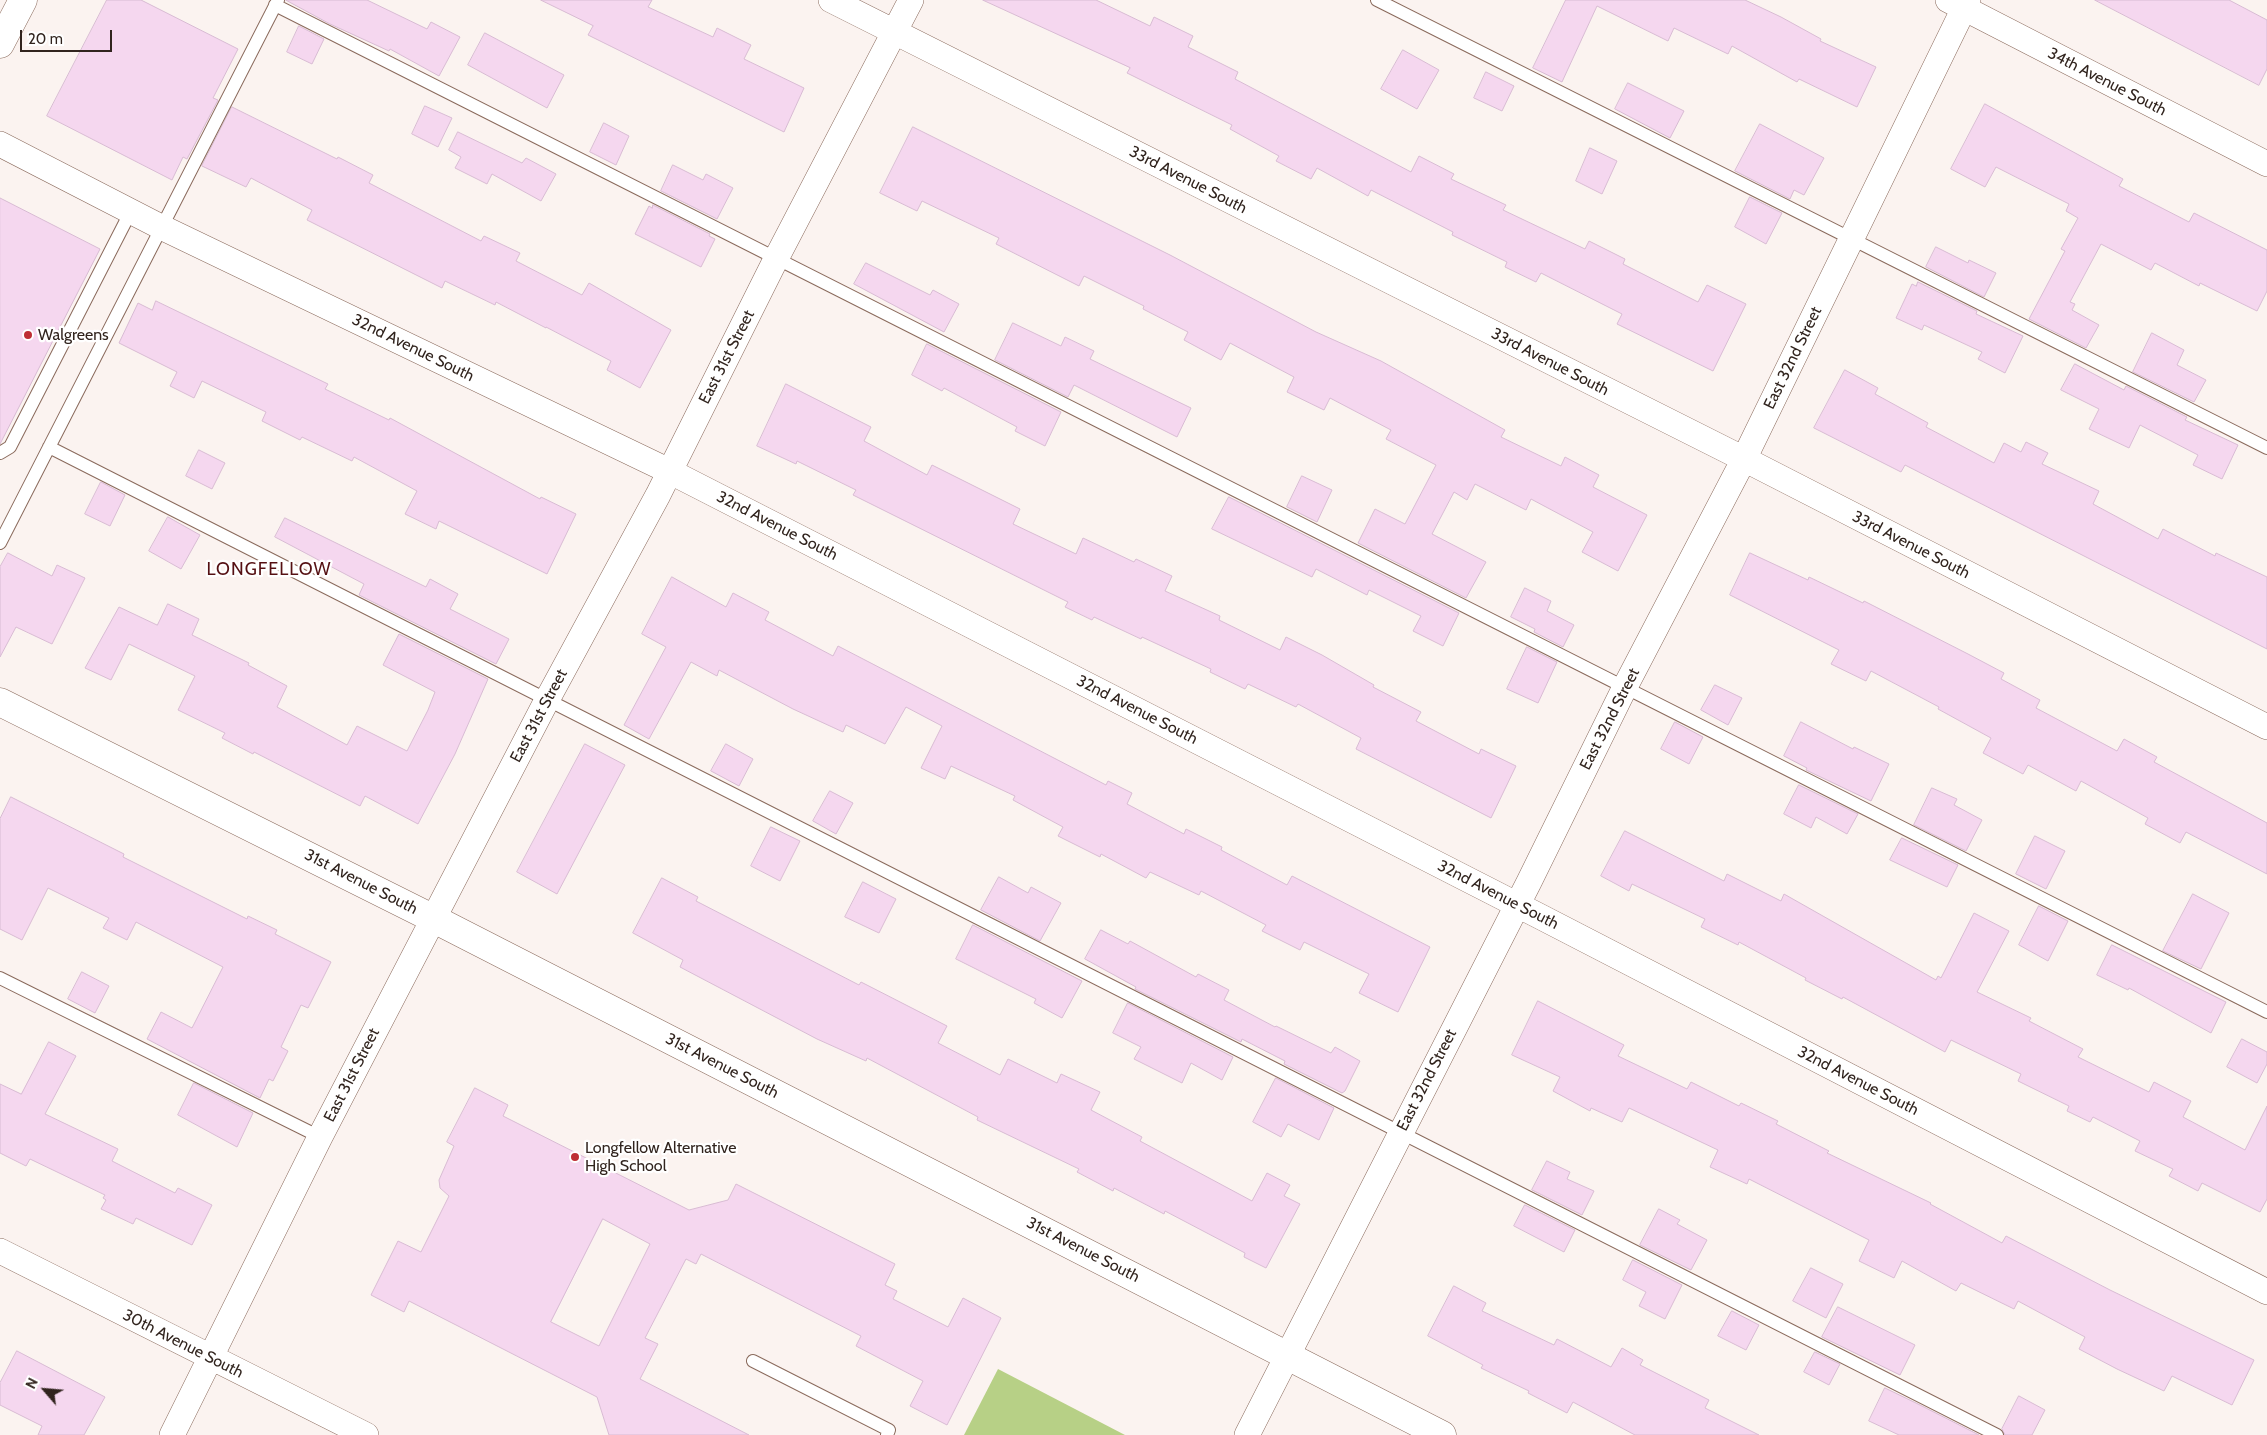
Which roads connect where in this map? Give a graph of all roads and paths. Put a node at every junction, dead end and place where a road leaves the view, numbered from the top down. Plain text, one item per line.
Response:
1 (23, 0) edge
2 (831, 0) edge
3 (911, 0) edge
4 (1377, 0) edge
5 (277, 2) edge
6 (1960, 3) edge
7 (894, 32) junction
8 (0, 44) edge
9 (0, 144) edge
10 (2267, 164) edge
11 (131, 211) junction
12 (161, 227) junction
13 (1851, 240) junction
14 (777, 257) junction
15 (49, 446) junction
16 (2267, 448) edge
17 (0, 453) edge
18 (1744, 459) junction
19 (669, 471) junction
20 (0, 543) edge
21 (1625, 687) junction
22 (547, 700) junction
23 (0, 702) edge
24 (2267, 727) edge
25 (1515, 904) junction
26 (434, 918) junction
27 (0, 978) edge
28 (2267, 1012) edge
29 (1399, 1133) junction
30 (320, 1136) junction
31 (0, 1252) edge
32 (2267, 1292) edge
33 (1288, 1355) junction
34 (211, 1358) junction
35 (752, 1360) dead end
36 (172, 1435) edge
37 (366, 1435) edge
38 (887, 1435) edge
39 (1247, 1435) edge
40 (1442, 1435) edge
41 (1997, 1435) edge

1 - 8 street
2 - 7 street, 33rd Avenue South
3 - 7 street, East 31st Street
4 - 13 lane
5 - 12 lane
5 - 14 lane
6 - 10 street, 34th Avenue South
6 - 13 street, East 32nd Street
7 - 14 street, East 31st Street
7 - 18 street, 33rd Avenue South
9 - 11 street, 32nd Avenue South
11 - 12 street, 32nd Avenue South
11 - 17 lane
12 - 15 lane
12 - 19 street, 32nd Avenue South
13 - 16 lane
13 - 18 street, East 32nd Street
14 - 19 street, East 31st Street
14 - 21 lane
15 - 20 lane
15 - 22 lane
18 - 21 street, East 32nd Street
18 - 24 street, 33rd Avenue South
19 - 22 street, East 31st Street
19 - 25 street, 32nd Avenue South
21 - 25 street, East 32nd Street
21 - 28 lane
22 - 26 street, East 31st Street
22 - 29 lane
23 - 26 street, 31st Avenue South
25 - 29 street, East 32nd Street
25 - 32 street, 32nd Avenue South
26 - 30 street, East 31st Street
26 - 33 street, 31st Avenue South
27 - 30 lane
29 - 33 street, East 32nd Street
29 - 41 lane
30 - 34 street, East 31st Street
31 - 34 street, 30th Avenue South
33 - 39 street, East 32nd Street
33 - 40 street, 31st Avenue South
34 - 36 street, East 31st Street
34 - 37 street, 30th Avenue South
35 - 38 lane

